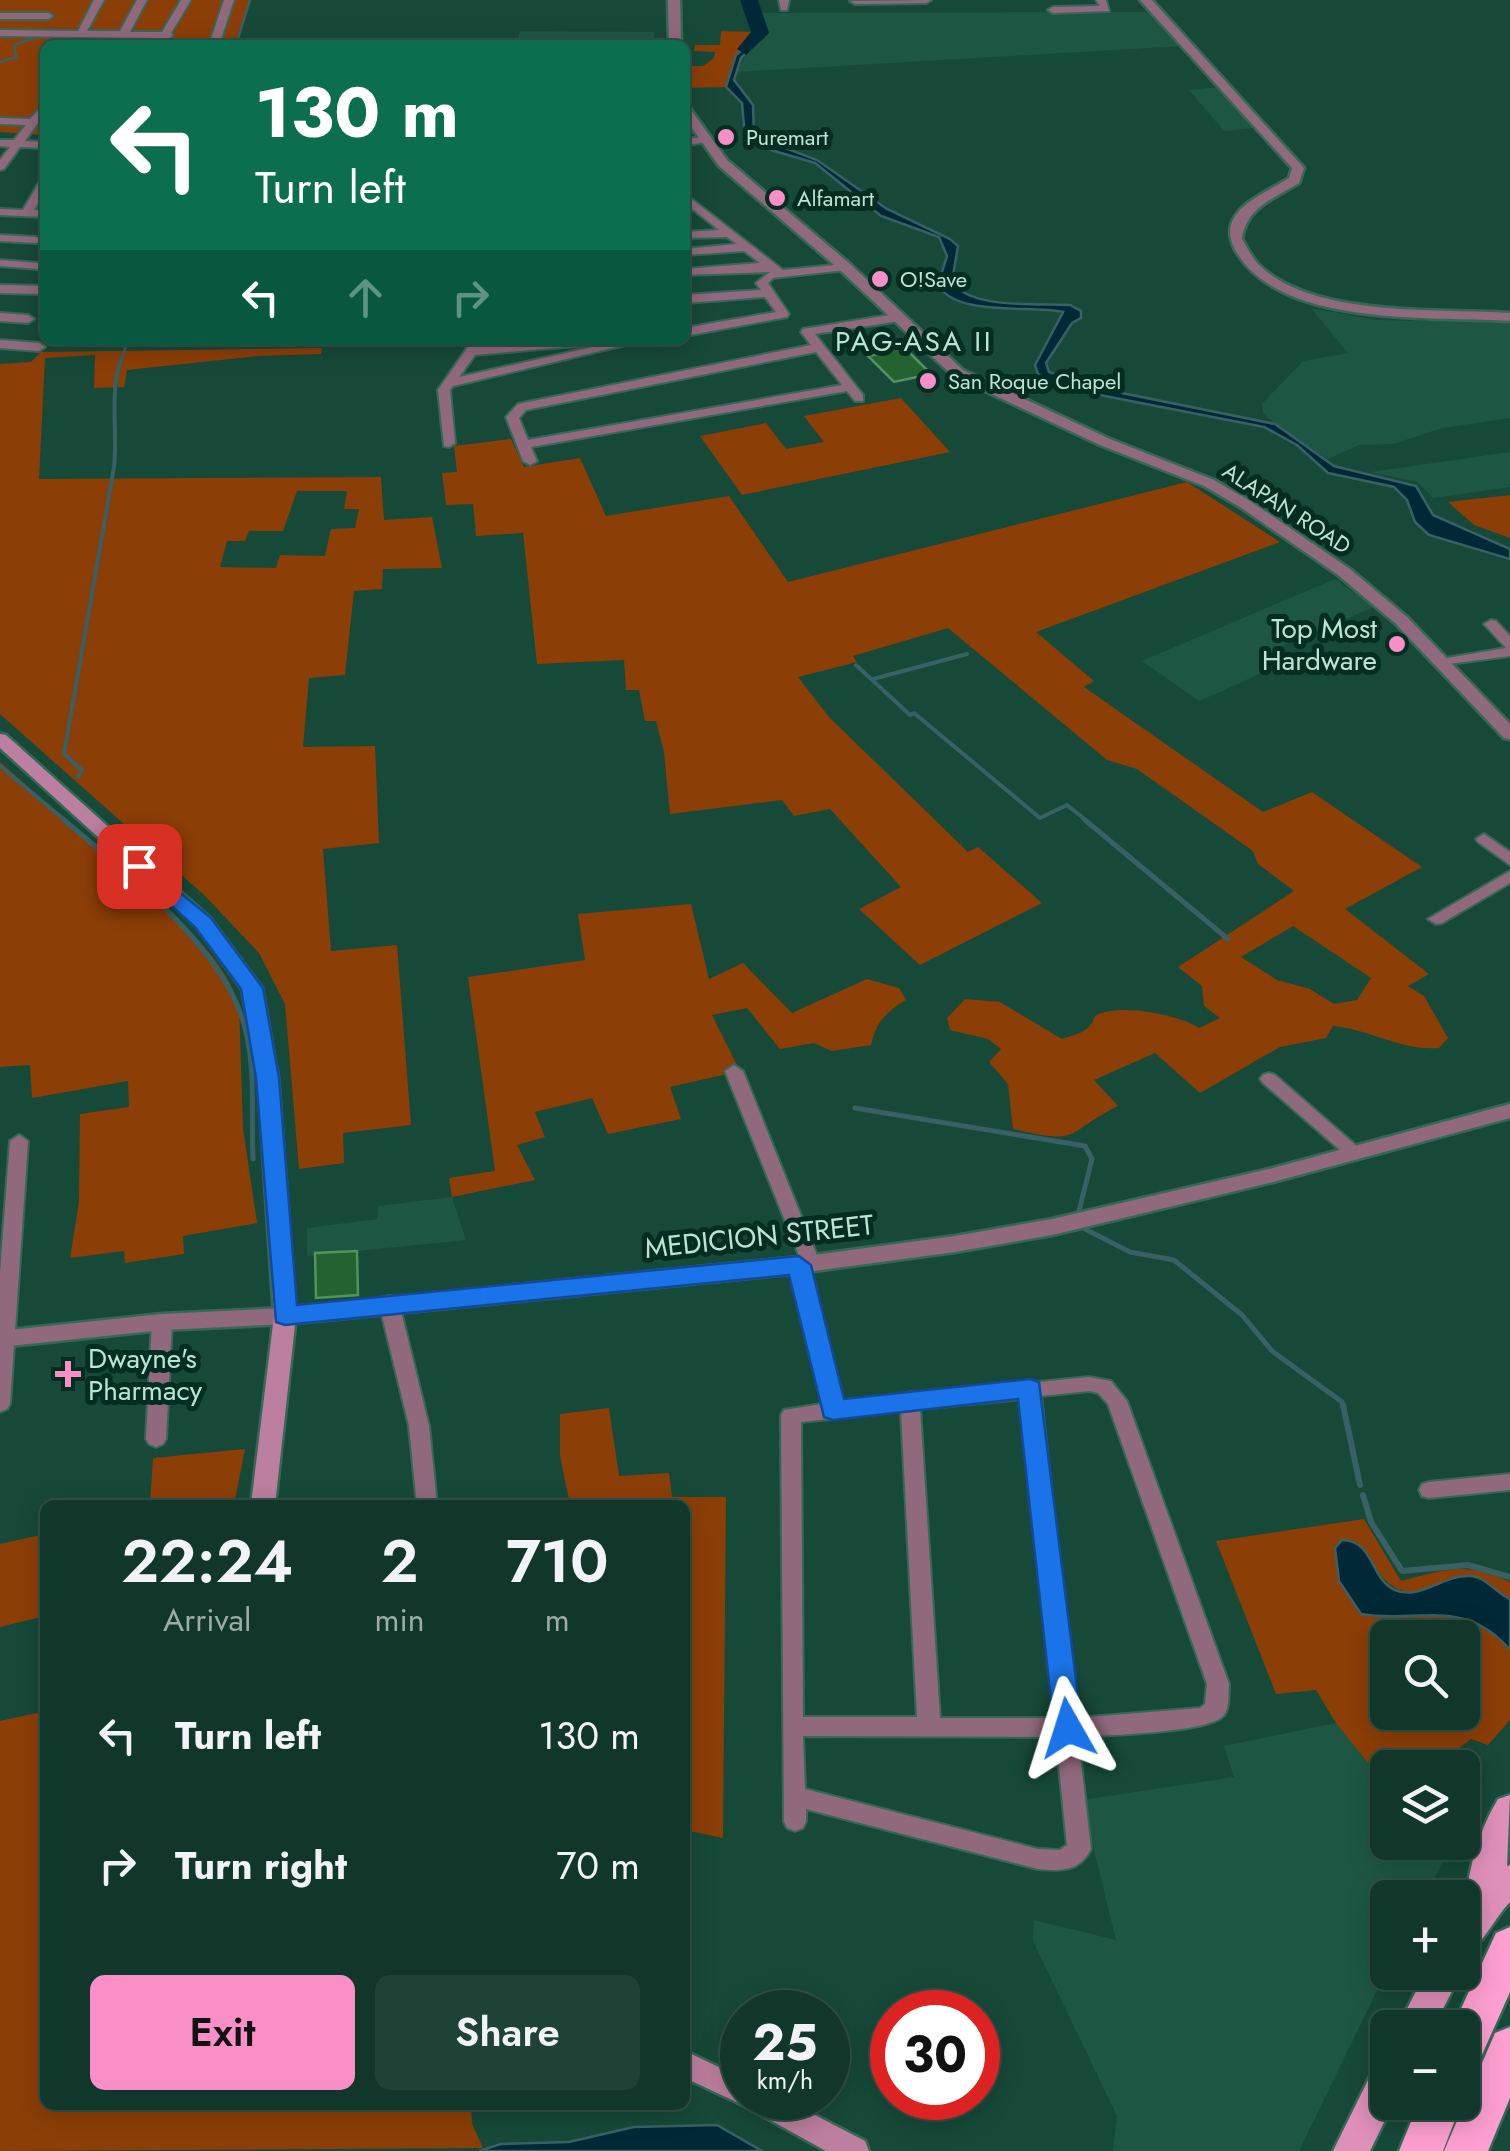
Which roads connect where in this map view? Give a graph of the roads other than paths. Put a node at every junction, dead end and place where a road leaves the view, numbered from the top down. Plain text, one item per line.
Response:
1 (58, 0) edge
2 (99, 0) edge
3 (142, 0) edge
4 (186, 0) edge
5 (229, 0) edge
6 (674, 0) edge
7 (856, 0) edge
8 (926, 0) edge
9 (1102, 0) edge
10 (1146, 0) edge
11 (1053, 10) dead end
12 (900, 12) dead end
13 (0, 16) edge
14 (48, 16) junction
15 (0, 33) edge
16 (39, 34) junction
17 (81, 34) junction
18 (124, 34) junction
19 (168, 35) junction
20 (163, 40) edge
21 (216, 40) edge
22 (674, 40) edge
23 (40, 111) edge
24 (690, 118) edge
25 (0, 121) edge
26 (29, 123) junction
27 (40, 124) edge
28 (704, 140) junction
29 (690, 141) edge
30 (0, 143) edge
31 (15, 144) junction
32 (40, 145) edge
33 (0, 167) edge
34 (40, 191) edge
35 (690, 201) edge
36 (0, 212) edge
37 (27, 213) junction
38 (40, 214) edge
39 (690, 216) edge
40 (708, 216) junction
41 (729, 232) junction
42 (690, 235) edge
43 (0, 238) edge
44 (36, 240) dead end
45 (746, 248) junction
46 (690, 252) edge
47 (0, 264) edge
48 (38, 266) dead end
49 (845, 267) junction
50 (774, 270) junction
51 (690, 272) edge
52 (0, 289) edge
53 (40, 290) edge
54 (768, 293) junction
55 (690, 299) edge
56 (0, 317) edge
57 (28, 318) dead end
58 (896, 318) junction
59 (1510, 318) edge
60 (690, 331) edge
61 (0, 344) edge
62 (618, 345) edge
63 (39, 346) dead end
64 (475, 346) edge
65 (817, 348) junction
66 (446, 384) junction
67 (448, 443) dead end
68 (524, 445) junction
69 (530, 461) dead end
70 (1491, 624) dead end
71 (1510, 649) edge
72 (1446, 662) junction
73 (1510, 734) edge
74 (0, 739) edge
75 (1484, 839) dead end
76 (1510, 860) edge
77 (1510, 876) edge
78 (1436, 919) dead end
79 (734, 1071) dead end
80 (1268, 1079) dead end
81 (1510, 1111) edge
82 (19, 1141) dead end
83 (1354, 1153) junction
84 (805, 1264) junction
85 (390, 1302) junction
86 (285, 1316) junction
87 (162, 1322) junction
88 (4, 1338) edge
89 (1030, 1388) junction
90 (910, 1400) junction
91 (0, 1404) edge
92 (833, 1410) junction
93 (156, 1439) dead end
94 (1510, 1482) edge
95 (1429, 1490) dead end
96 (264, 1500) edge
97 (426, 1500) edge
98 (792, 1726) junction
99 (929, 1726) junction
100 (1068, 1728) junction
101 (794, 1796) junction
102 (1510, 1809) edge
103 (795, 1821) dead end
104 (1510, 1880) edge
105 (1482, 1906) junction
106 (1480, 1909) edge
107 (1510, 1946) edge
108 (1480, 2012) edge
109 (1510, 2047) edge
110 (690, 2066) edge
111 (720, 2081) edge
112 (1370, 2114) edge
113 (796, 2120) edge
114 (1434, 2120) edge
115 (855, 2151) edge
116 (1351, 2151) edge
117 (1421, 2151) edge
118 (1466, 2151) edge

1 - 14 street
2 - 17 street
3 - 18 street
4 - 19 street
5 - 21 street
6 - 22 street
7 - 8 street
8 - 12 street
9 - 11 street
10 - 59 street
13 - 14 street
14 - 16 street
15 - 16 street
16 - 17 street
17 - 18 street
18 - 19 street
19 - 20 street
23 - 26 street
24 - 28 street, ALAPAN ROAD
25 - 26 street
26 - 27 street
26 - 31 street
28 - 29 street
28 - 49 street, ALAPAN ROAD
30 - 31 street
31 - 32 street
31 - 33 street
34 - 37 street
35 - 40 street
36 - 37 street
37 - 38 street
39 - 40 street
40 - 41 street
41 - 42 street
41 - 45 street
43 - 44 street
45 - 46 street
45 - 50 street
47 - 48 street
49 - 50 street
49 - 58 street, ALAPAN ROAD
50 - 51 street
50 - 54 street
52 - 53 street
54 - 55 street
54 - 60 street
56 - 57 street
58 - 65 street
58 - 72 street, ALAPAN ROAD
61 - 63 street
62 - 66 street
64 - 66 street
65 - 68 street
65 - 68 street
66 - 67 street
68 - 69 street
70 - 71 street
71 - 72 street
72 - 73 street, ALAPAN ROAD
74 - 86 main road
75 - 76 street
77 - 78 street
79 - 84 street
80 - 83 street
81 - 83 street, MEDICION STREET
82 - 88 street
83 - 84 street, MEDICION STREET
84 - 85 street, MEDICION STREET
84 - 92 street
85 - 86 street, MEDICION STREET
85 - 97 street
86 - 87 street, MEDICION STREET
86 - 96 main road
87 - 88 street, MEDICION STREET
87 - 93 street
88 - 91 street
89 - 90 street
89 - 100 street
89 - 100 street
90 - 92 street
90 - 99 street
92 - 98 street
94 - 95 street
98 - 99 street
98 - 101 street
99 - 100 street
100 - 101 street
101 - 103 street
102 - 105 main road
104 - 105 main road
105 - 106 main road
107 - 108 highway
109 - 118 highway
110 - 111 main road
112 - 116 main road
113 - 115 main road
114 - 117 highway

